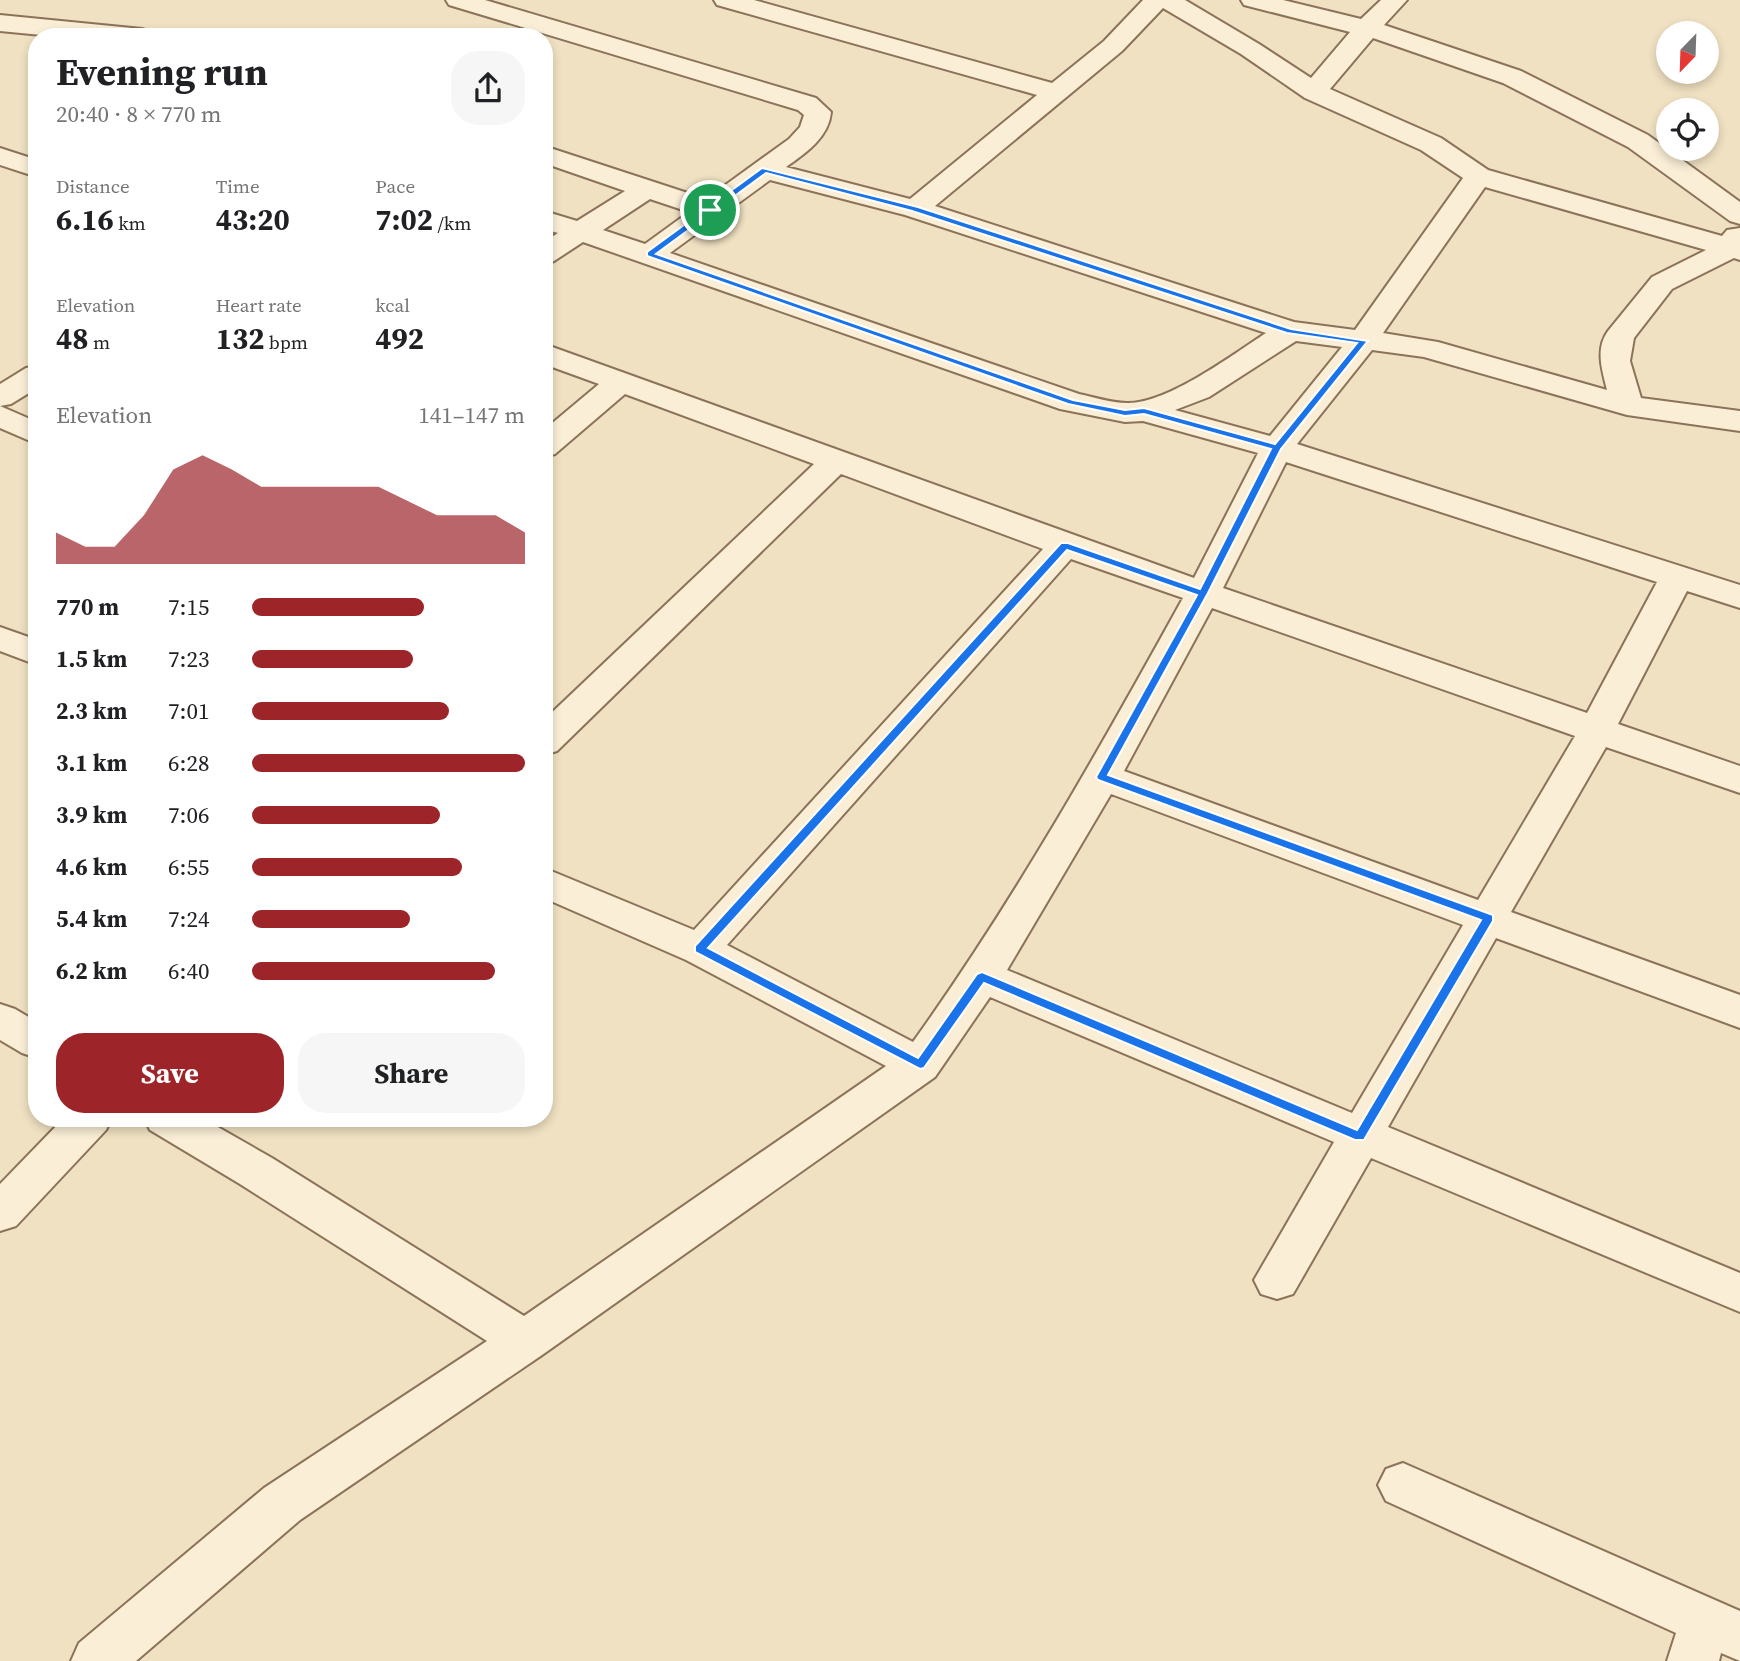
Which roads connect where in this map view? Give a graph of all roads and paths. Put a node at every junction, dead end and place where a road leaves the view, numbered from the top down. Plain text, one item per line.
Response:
1 (458, 0) edge
2 (726, 0) edge
3 (1157, 0) edge
4 (1167, 0) edge
5 (1254, 0) edge
6 (1395, 0) edge
7 (0, 23) edge
8 (51, 28) edge
9 (552, 28) edge
10 (553, 28) edge
11 (1367, 28) junction
12 (1314, 92) junction
13 (1057, 93) junction
14 (0, 156) edge
15 (553, 157) edge
16 (28, 166) edge
17 (765, 170) junction
18 (1478, 176) junction
19 (648, 188) junction
20 (915, 209) junction
21 (710, 210) junction
22 (1740, 215) edge
23 (553, 222) edge
24 (581, 231) junction
25 (1737, 242) edge
26 (553, 248) edge
27 (650, 254) junction
28 (1290, 331) junction
29 (1363, 341) junction
30 (553, 357) edge
31 (28, 380) edge
32 (619, 383) junction
33 (0, 397) edge
34 (1627, 406) junction
35 (1144, 411) junction
36 (0, 416) edge
37 (1740, 421) edge
38 (28, 429) edge
39 (553, 439) edge
40 (1277, 448) junction
41 (835, 462) junction
42 (1065, 545) junction
43 (1677, 577) junction
44 (1203, 593) junction
45 (1740, 597) edge
46 (0, 638) edge
47 (28, 649) edge
48 (1596, 731) junction
49 (553, 733) edge
50 (1102, 777) junction
51 (1740, 780) edge
52 (553, 886) edge
53 (1488, 918) junction
54 (700, 949) junction
55 (982, 977) junction
56 (1740, 1012) edge
57 (0, 1020) edge
58 (28, 1037) edge
59 (920, 1065) junction
60 (82, 1127) edge
61 (180, 1127) edge
62 (1360, 1137) junction
63 (0, 1213) edge
64 (1277, 1280) dead end
65 (1740, 1293) edge
66 (524, 1341) junction
67 (1403, 1485) dead end
68 (1713, 1639) edge
69 (97, 1661) edge

1 - 9 street
2 - 13 street
3 - 13 street
4 - 12 street
5 - 11 street
6 - 11 street
7 - 8 street
10 - 17 street
11 - 12 street
11 - 22 street
12 - 18 street
13 - 20 street
14 - 16 street
15 - 19 street
17 - 20 street
17 - 21 street
18 - 25 street
18 - 29 street
19 - 21 street
19 - 24 street
20 - 28 street
21 - 27 street
23 - 24 street
24 - 26 street
24 - 27 street
25 - 34 street
27 - 35 street
28 - 29 street
28 - 35 street
29 - 34 street
29 - 40 street
30 - 32 street
31 - 33 street
32 - 39 street
32 - 41 street
34 - 37 street
35 - 40 street
36 - 38 street
40 - 43 street
40 - 44 street
41 - 42 street
41 - 49 street
42 - 44 street
42 - 54 street
43 - 45 street
43 - 48 street
44 - 48 street
44 - 50 street
46 - 47 street
48 - 51 street
48 - 53 street
50 - 53 street
50 - 55 street
52 - 54 street
53 - 56 street
53 - 62 street
54 - 59 street
55 - 59 street
55 - 62 street
57 - 58 street
59 - 66 street
60 - 63 street
61 - 66 street
62 - 64 street
62 - 65 street
66 - 69 street
67 - 68 street

